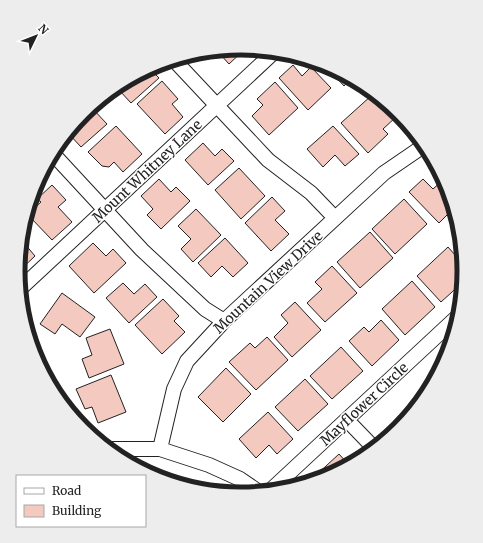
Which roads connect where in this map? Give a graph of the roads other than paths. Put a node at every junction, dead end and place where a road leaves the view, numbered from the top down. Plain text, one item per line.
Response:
1 (269, 57) edge
2 (178, 64) edge
3 (217, 104) junction
4 (420, 148) edge
5 (57, 158) edge
6 (105, 211) junction
7 (335, 218) junction
8 (25, 284) edge
9 (224, 321) junction
10 (452, 321) edge
11 (347, 420) junction
12 (371, 445) edge
13 (116, 448) edge
14 (160, 449) junction
15 (276, 485) edge
16 (253, 488) edge

1 - 3 street, Mount Whitney Lane
2 - 3 street
3 - 6 street, Mount Whitney Lane
3 - 7 street
4 - 7 street, Mountain View Drive
5 - 6 street
6 - 8 street, Mount Whitney Lane
6 - 9 street
7 - 9 street, Mountain View Drive
9 - 14 street, Mountain View Drive
10 - 11 street, Mayflower Circle
11 - 12 street
11 - 15 street, Mayflower Circle
13 - 14 street
14 - 16 street

